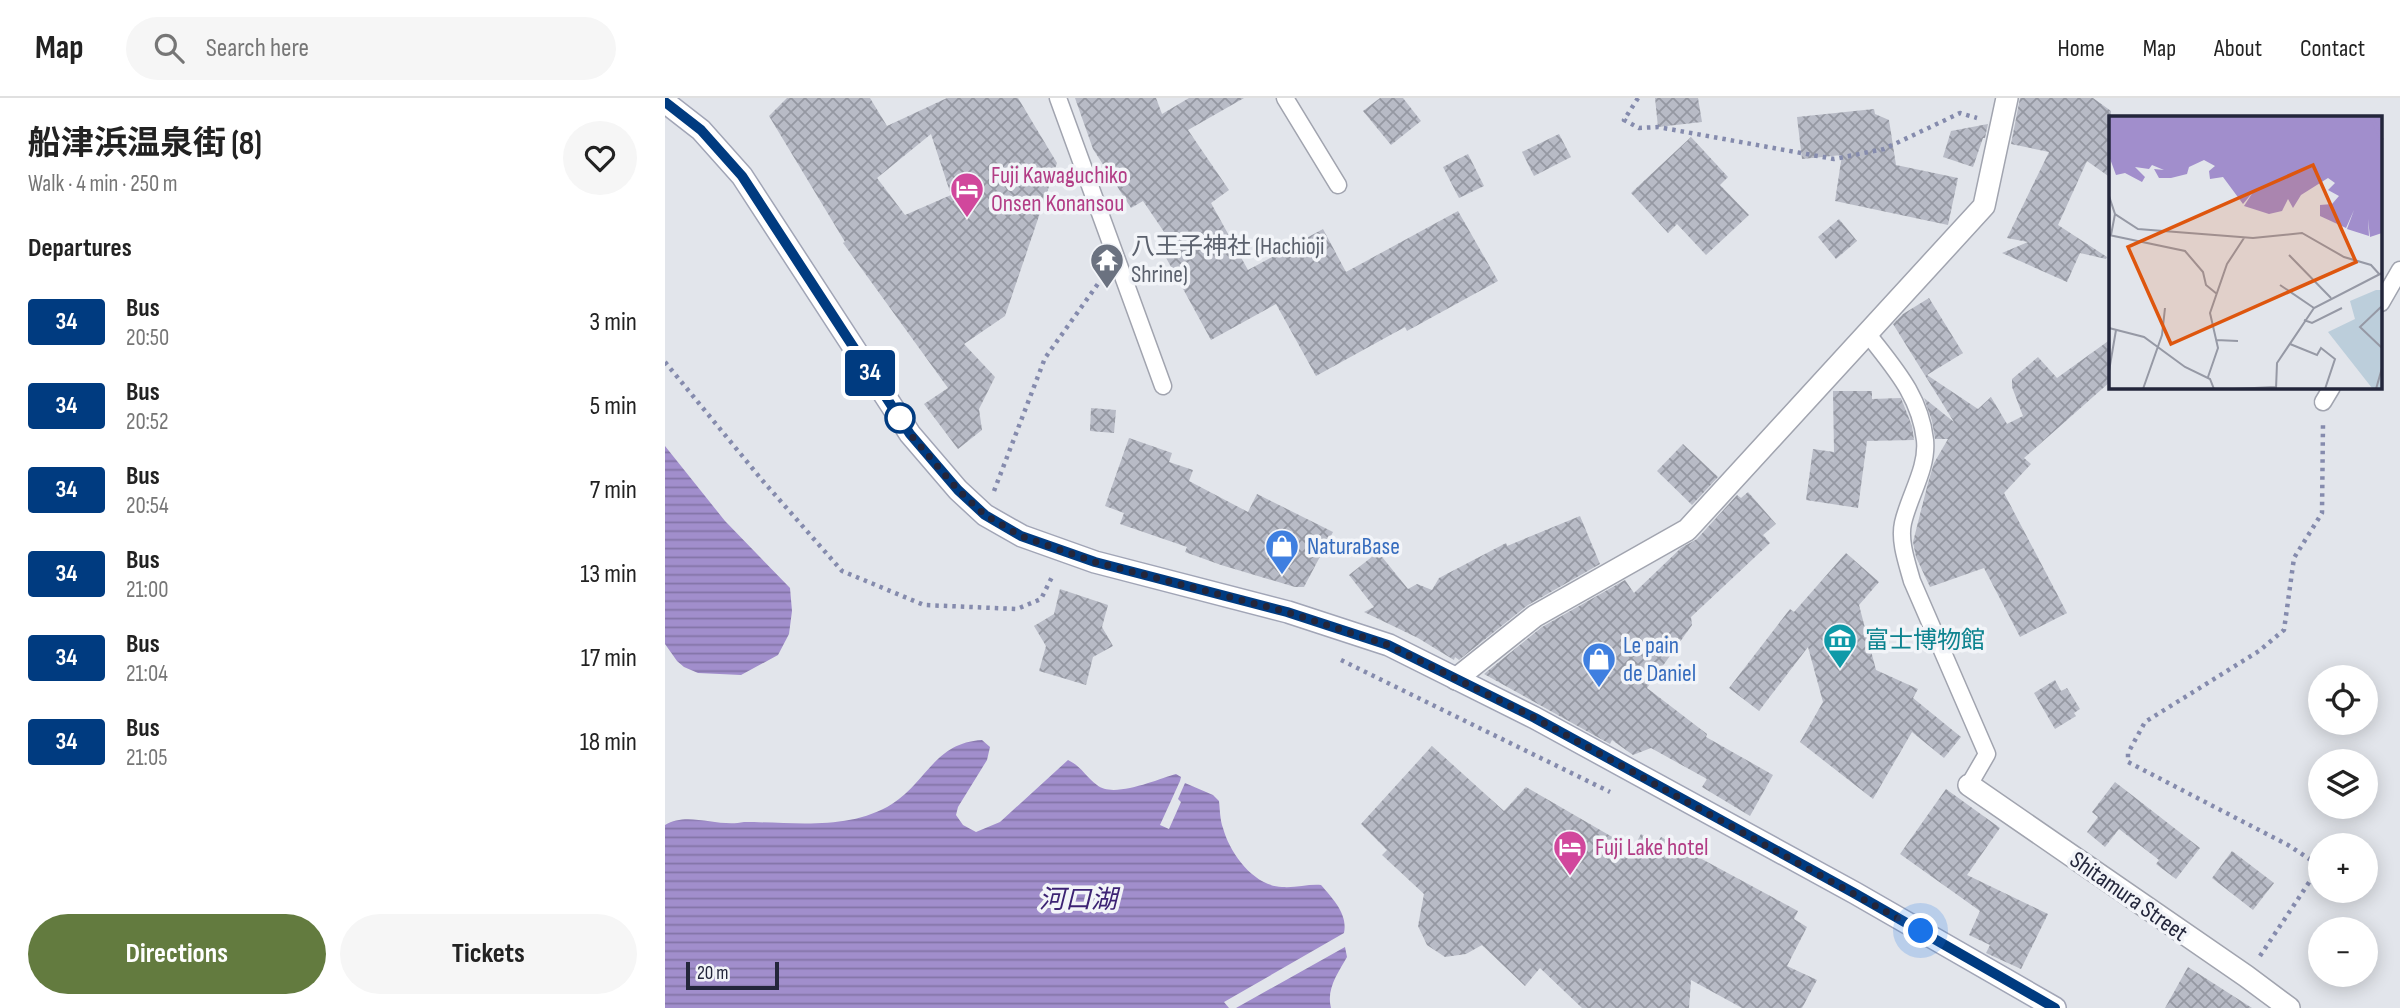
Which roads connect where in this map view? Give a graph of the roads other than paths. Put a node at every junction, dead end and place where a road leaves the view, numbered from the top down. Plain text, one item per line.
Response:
1 (1058, 98) edge
2 (1285, 98) edge
3 (2007, 98) edge
4 (665, 102) edge
5 (1338, 185) dead end
6 (2400, 270) edge
7 (2382, 301) edge
8 (1867, 333) junction
9 (1163, 386) dead end
10 (2331, 388) edge
11 (2323, 402) road end
12 (1456, 679) junction
13 (1969, 785) joint
14 (2055, 1008) edge
15 (2289, 1008) edge

1 - 9 lane
2 - 5 lane
3 - 8 main road
4 - 12 main road
6 - 7 lane
8 - 12 main road
8 - 13 lane
10 - 11 lane
12 - 14 main road
13 - 15 main road, Shitamura Street

